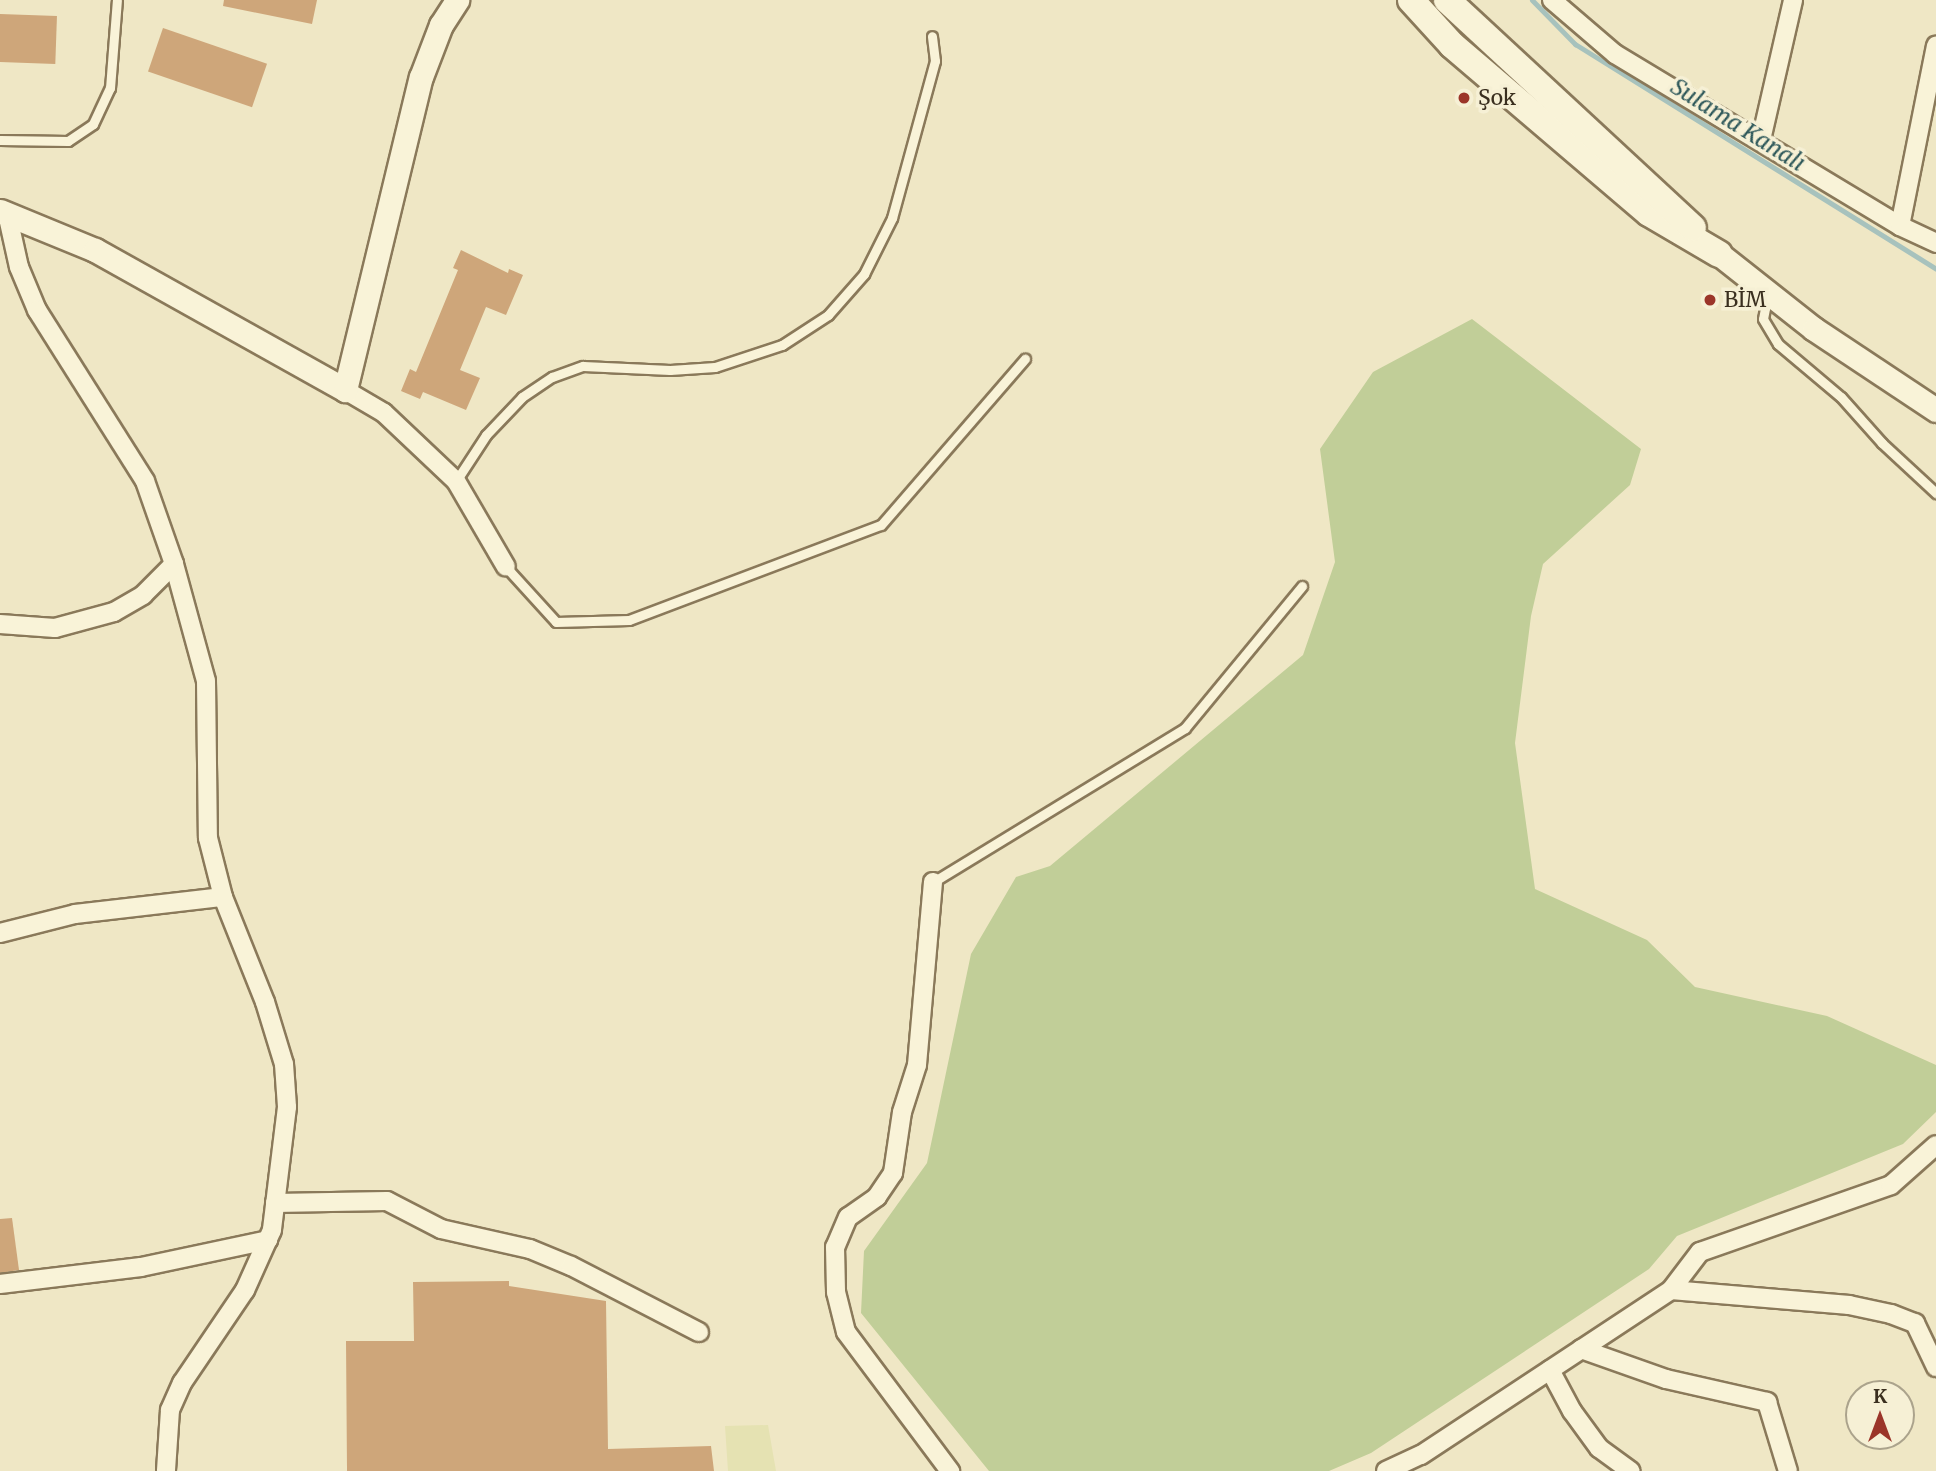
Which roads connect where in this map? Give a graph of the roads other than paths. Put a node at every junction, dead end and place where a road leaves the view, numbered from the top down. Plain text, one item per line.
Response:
1 (117, 0) edge
2 (457, 0) edge
3 (1411, 0) edge
4 (1447, 0) edge
5 (1552, 0) edge
6 (1794, 0) edge
7 (932, 36) dead end
8 (1936, 46) edge
9 (0, 140) edge
10 (1761, 140) junction
11 (4, 212) edge
12 (1900, 226) junction
13 (1936, 243) edge
14 (1719, 254) junction
15 (1768, 293) junction
16 (1025, 359) dead end
17 (345, 390) junction
18 (1936, 410) edge
19 (456, 481) junction
20 (1936, 493) edge
21 (174, 564) junction
22 (506, 567) joint
23 (1302, 586) dead end
24 (0, 624) edge
25 (933, 882) joint
26 (223, 897) junction
27 (0, 933) edge
28 (1936, 1145) edge
29 (275, 1203) junction
30 (268, 1241) junction
31 (0, 1284) edge
32 (1671, 1290) junction
33 (699, 1332) dead end
34 (1581, 1349) junction
35 (1936, 1367) edge
36 (1550, 1370) junction
37 (166, 1471) edge
38 (950, 1471) edge
39 (1386, 1471) edge
40 (1631, 1471) edge
41 (1787, 1471) edge

1 - 9 lane
2 - 17 street
3 - 14 main road
4 - 14 main road
5 - 10 street
6 - 10 street
7 - 19 lane
8 - 12 street
10 - 12 street
11 - 17 street
11 - 21 street
12 - 13 street
14 - 15 street
15 - 18 street
15 - 20 lane
16 - 22 lane
17 - 19 street
19 - 22 street
21 - 24 street
21 - 26 street
23 - 25 lane
25 - 38 street
26 - 27 street
26 - 29 street
28 - 32 street
29 - 30 street
29 - 33 street
30 - 31 street
30 - 37 street
32 - 34 street
32 - 35 street
34 - 36 street
34 - 41 street
36 - 39 street
36 - 40 street

